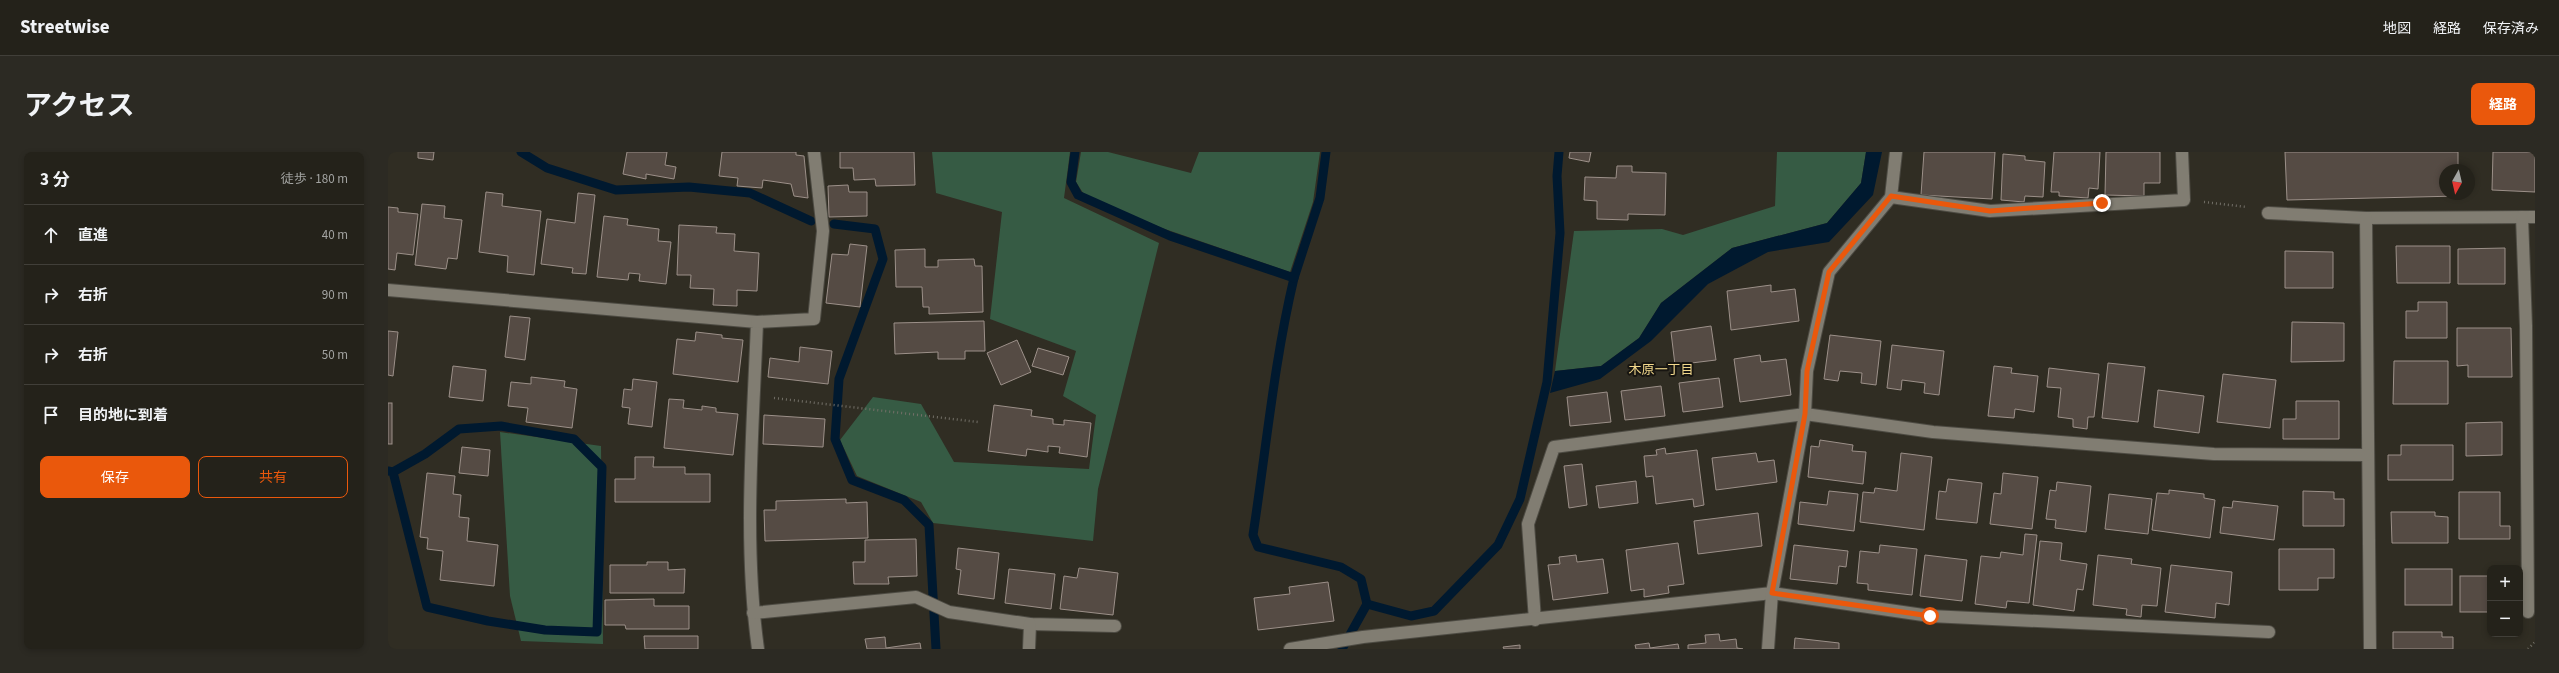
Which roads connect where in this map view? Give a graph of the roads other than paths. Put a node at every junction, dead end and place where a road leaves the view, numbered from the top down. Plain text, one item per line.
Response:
1 (814, 152) edge
2 (1896, 152) edge
3 (2182, 152) edge
4 (1891, 196) junction
5 (2268, 213) dead end
6 (2522, 217) junction
7 (2535, 217) edge
8 (2366, 218) junction
9 (388, 290) edge
10 (757, 322) junction
11 (2530, 326) edge
12 (1805, 414) junction
13 (2367, 455) junction
14 (1772, 593) junction
15 (2528, 612) dead end
16 (753, 613) junction
17 (1535, 620) junction
18 (1030, 624) junction
19 (1115, 626) dead end
20 (2269, 632) dead end
21 (758, 649) edge
22 (1029, 649) edge
23 (1290, 649) edge
24 (1768, 649) edge
25 (2370, 649) edge

1 - 10 street
2 - 4 street
3 - 4 street
4 - 12 street
5 - 8 street
6 - 7 street
6 - 8 street
6 - 11 street
8 - 13 street
9 - 10 street
10 - 16 street
11 - 15 street
12 - 13 street
12 - 14 street
12 - 17 street
13 - 25 street
14 - 17 street
14 - 20 street
14 - 24 street
16 - 18 street
16 - 21 street
17 - 23 street
18 - 19 street
18 - 22 street

